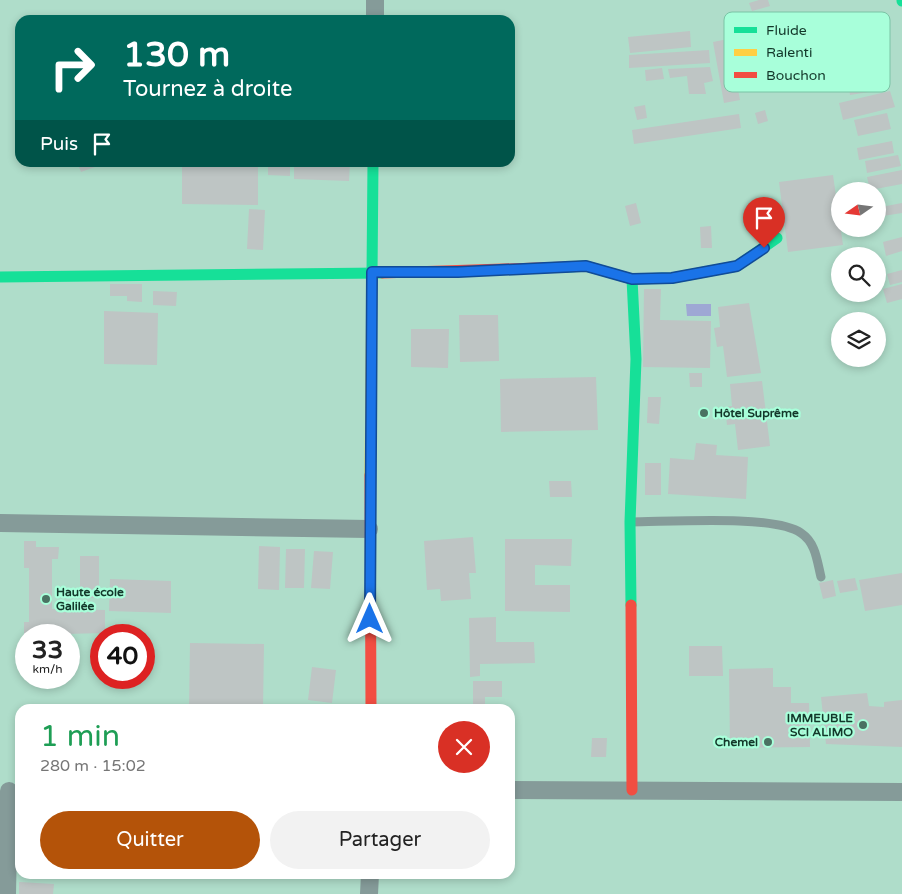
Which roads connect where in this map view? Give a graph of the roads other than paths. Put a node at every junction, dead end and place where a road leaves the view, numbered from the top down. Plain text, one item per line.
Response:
1 (375, 0) edge
2 (375, 15) edge
3 (373, 167) edge
4 (777, 238) dead end
5 (372, 272) junction
6 (0, 276) edge
7 (632, 279) junction
8 (630, 522) junction
9 (0, 523) edge
10 (369, 529) junction
11 (821, 577) dead end
12 (371, 704) edge
13 (515, 790) edge
14 (632, 790) junction
15 (10, 791) edge
16 (902, 792) edge
17 (370, 879) edge
18 (7, 894) edge
19 (370, 894) edge

1 - 2 street
3 - 5 street
4 - 7 street
5 - 6 street
5 - 7 street
5 - 10 street
7 - 8 street
8 - 11 lane
8 - 14 street
9 - 10 street
10 - 12 street
13 - 14 street
14 - 16 street
15 - 18 street
17 - 19 street

